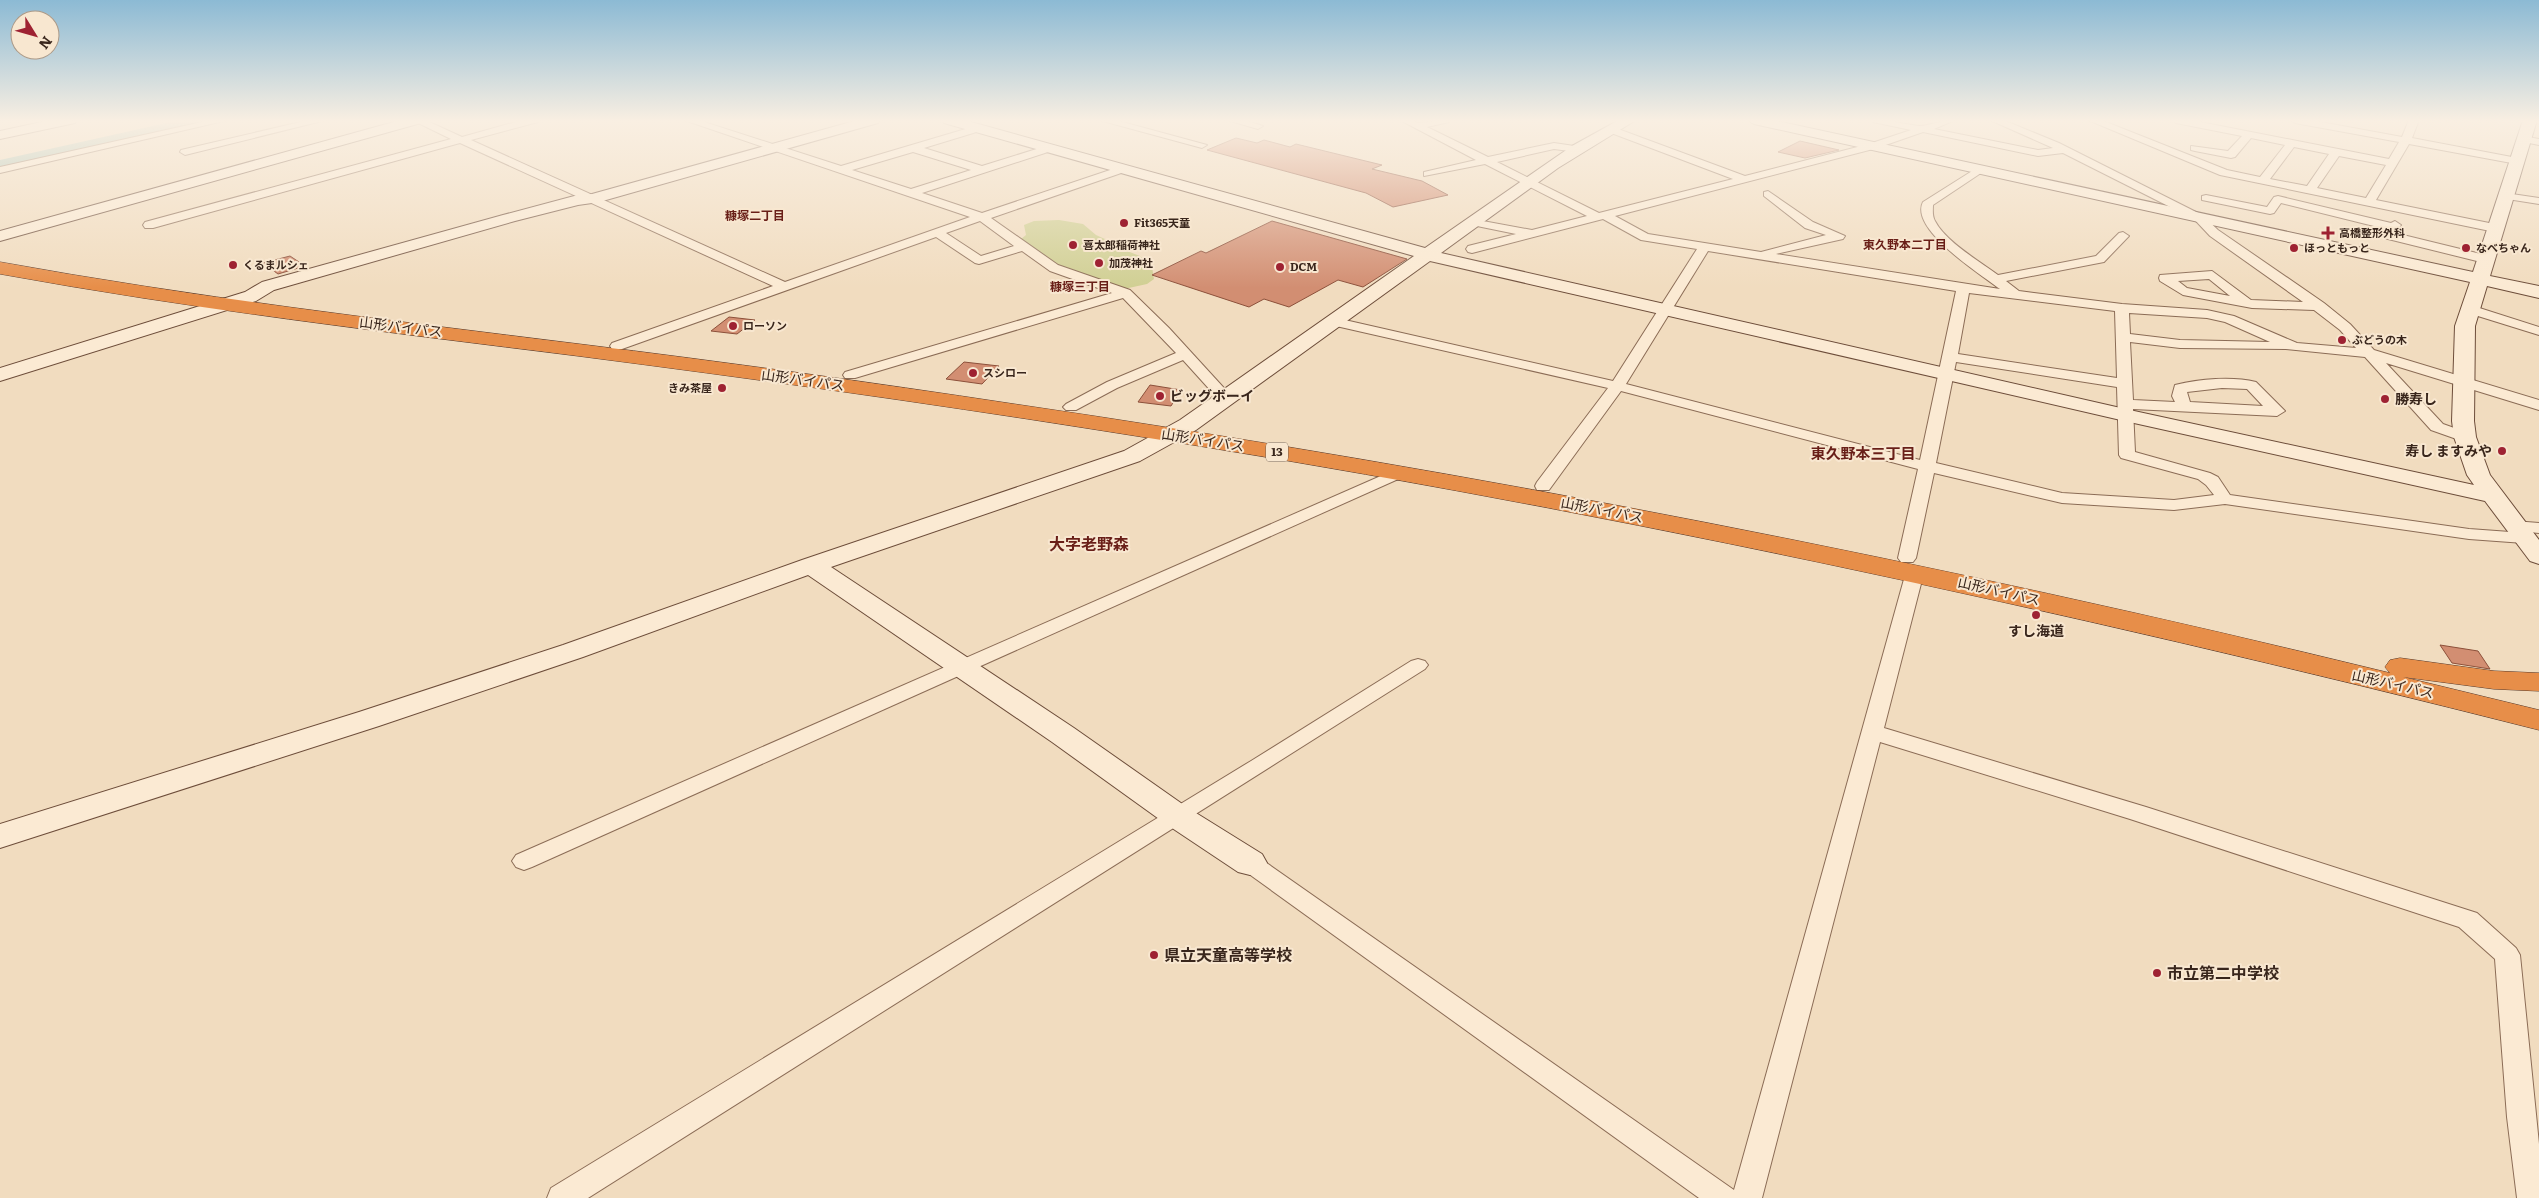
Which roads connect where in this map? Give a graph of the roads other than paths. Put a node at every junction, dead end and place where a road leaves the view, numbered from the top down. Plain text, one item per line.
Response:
1 (216, 176) edge
2 (330, 176) edge
3 (542, 176) edge
4 (676, 176) edge
5 (859, 176) edge
6 (964, 176) edge
7 (1103, 176) edge
8 (1148, 176) edge
9 (1519, 176) edge
10 (1538, 176) edge
11 (1737, 176) edge
12 (1756, 176) edge
13 (1970, 176) edge
14 (2011, 176) edge
15 (2116, 176) edge
16 (2222, 176) edge
17 (2240, 176) edge
18 (2266, 176) edge
19 (2320, 176) edge
20 (2383, 176) edge
21 (2512, 176) edge
22 (1744, 179) junction
23 (2263, 180) junction
24 (1530, 182) junction
25 (2310, 190) junction
26 (911, 193) junction
27 (1768, 194) dead end
28 (2505, 196) junction
29 (2206, 198) junction
30 (593, 199) junction
31 (2539, 201) edge
32 (2369, 202) junction
33 (2405, 210) junction
34 (982, 216) junction
35 (1601, 216) junction
36 (2198, 217) junction
37 (1476, 222) junction
38 (149, 225) dead end
39 (2393, 227) junction
40 (2495, 228) junction
41 (937, 232) junction
42 (1532, 234) junction
43 (0, 236) edge
44 (2123, 236) dead end
45 (1023, 247) junction
46 (1704, 247) junction
47 (1472, 249) dead end
48 (1757, 255) junction
49 (1429, 256) junction
50 (2485, 259) junction
51 (0, 260) edge
52 (0, 268) edge
53 (1996, 279) junction
54 (2479, 279) junction
55 (783, 286) junction
56 (1963, 288) junction
57 (2539, 292) edge
58 (1125, 294) junction
59 (2016, 295) junction
60 (249, 296) junction
61 (2246, 302) junction
62 (226, 304) junction
63 (2319, 306) junction
64 (2122, 308) junction
65 (1663, 309) junction
66 (2470, 309) junction
67 (1336, 322) junction
68 (2539, 331) edge
69 (2122, 336) junction
70 (617, 346) junction
71 (2294, 347) junction
72 (2369, 353) junction
73 (1184, 354) junction
74 (1949, 366) junction
75 (0, 375) edge
76 (850, 375) junction
77 (2463, 381) junction
78 (2124, 384) junction
79 (1617, 386) junction
80 (1226, 399) junction
81 (2539, 405) edge
82 (1071, 407) junction
83 (2185, 407) junction
84 (2125, 409) junction
85 (1180, 430) junction
86 (2465, 437) junction
87 (1926, 466) junction
88 (1399, 473) junction
89 (1543, 486) junction
90 (2493, 496) junction
91 (2225, 499) junction
92 (2526, 531) edge
93 (2539, 556) edge
94 (811, 565) junction
95 (1910, 565) junction
96 (1418, 665) dead end
97 (962, 667) junction
98 (2400, 667) junction
99 (2539, 682) edge
100 (2539, 701) edge
101 (2539, 720) edge
102 (1873, 732) junction
103 (1177, 816) junction
104 (0, 836) edge
105 (524, 861) dead end
106 (1250, 863) joint
107 (562, 1198) edge
108 (1723, 1198) edge
109 (1747, 1198) edge
110 (2532, 1198) edge

1 - 43 street
2 - 38 street
3 - 30 street
4 - 30 street
5 - 26 street
6 - 26 street
7 - 34 street
8 - 49 street
9 - 24 street
10 - 24 street
11 - 22 street
12 - 22 street
13 - 53 street
14 - 36 street
15 - 36 street
16 - 29 street
17 - 23 street
18 - 23 street
19 - 25 street
20 - 32 street
21 - 28 street
22 - 35 street
23 - 25 street
24 - 35 street
24 - 37 street
25 - 32 street
26 - 34 street
27 - 48 street
28 - 31 street
28 - 40 street
29 - 36 street
29 - 39 street
30 - 55 street
30 - 60 street
32 - 33 street
33 - 39 street
33 - 40 street
34 - 41 street
34 - 45 street
35 - 42 street
35 - 46 street
36 - 54 street
36 - 63 street
37 - 42 street
37 - 49 street
39 - 50 street
40 - 50 street
41 - 45 street
41 - 55 street
42 - 47 street
44 - 53 street
45 - 58 street
46 - 48 street
46 - 65 street
48 - 56 street
49 - 65 street
49 - 67 street
50 - 54 street
51 - 60 highway, 山形バイパス / 13
52 - 62 highway, 山形バイパス / 13
53 - 59 street
54 - 57 street
54 - 66 street
55 - 70 street
56 - 59 street
56 - 74 street
58 - 73 street
58 - 76 street
59 - 64 street
60 - 62 street
60 - 70 highway, 山形バイパス / 13
61 - 61 street
61 - 63 street
62 - 75 street
62 - 85 highway, 山形バイパス / 13
63 - 72 street
64 - 69 street
64 - 71 street
65 - 74 street
65 - 79 street
66 - 68 street
66 - 77 street
67 - 79 street
67 - 80 street
69 - 71 street
69 - 78 street
70 - 76 highway, 山形バイパス / 13
71 - 72 street
72 - 77 street
72 - 86 street
73 - 80 street
73 - 82 street
74 - 78 street
74 - 84 street
74 - 87 street
76 - 82 highway, 山形バイパス / 13
77 - 81 street
77 - 86 street
78 - 84 street
79 - 87 street
79 - 89 street
80 - 85 street
82 - 85 highway, 山形バイパス / 13
83 - 83 street
83 - 84 street
84 - 90 street
84 - 91 street
85 - 88 highway, 山形バイパス / 13
85 - 89 highway, 山形バイパス / 13
85 - 94 street
86 - 90 street
87 - 91 street
87 - 95 street
88 - 95 highway, 山形バイパス / 13
88 - 97 street
89 - 95 highway, 山形バイパス / 13
90 - 92 street
91 - 92 street
92 - 93 street
94 - 97 street
94 - 104 street
95 - 98 highway, 山形バイパス / 13
95 - 101 highway, 山形バイパス / 13
95 - 102 street
96 - 103 street
97 - 103 street
97 - 105 street
98 - 99 highway
98 - 100 highway, 山形バイパス / 13
102 - 109 street
102 - 110 street
103 - 106 street
103 - 107 street
106 - 108 street

